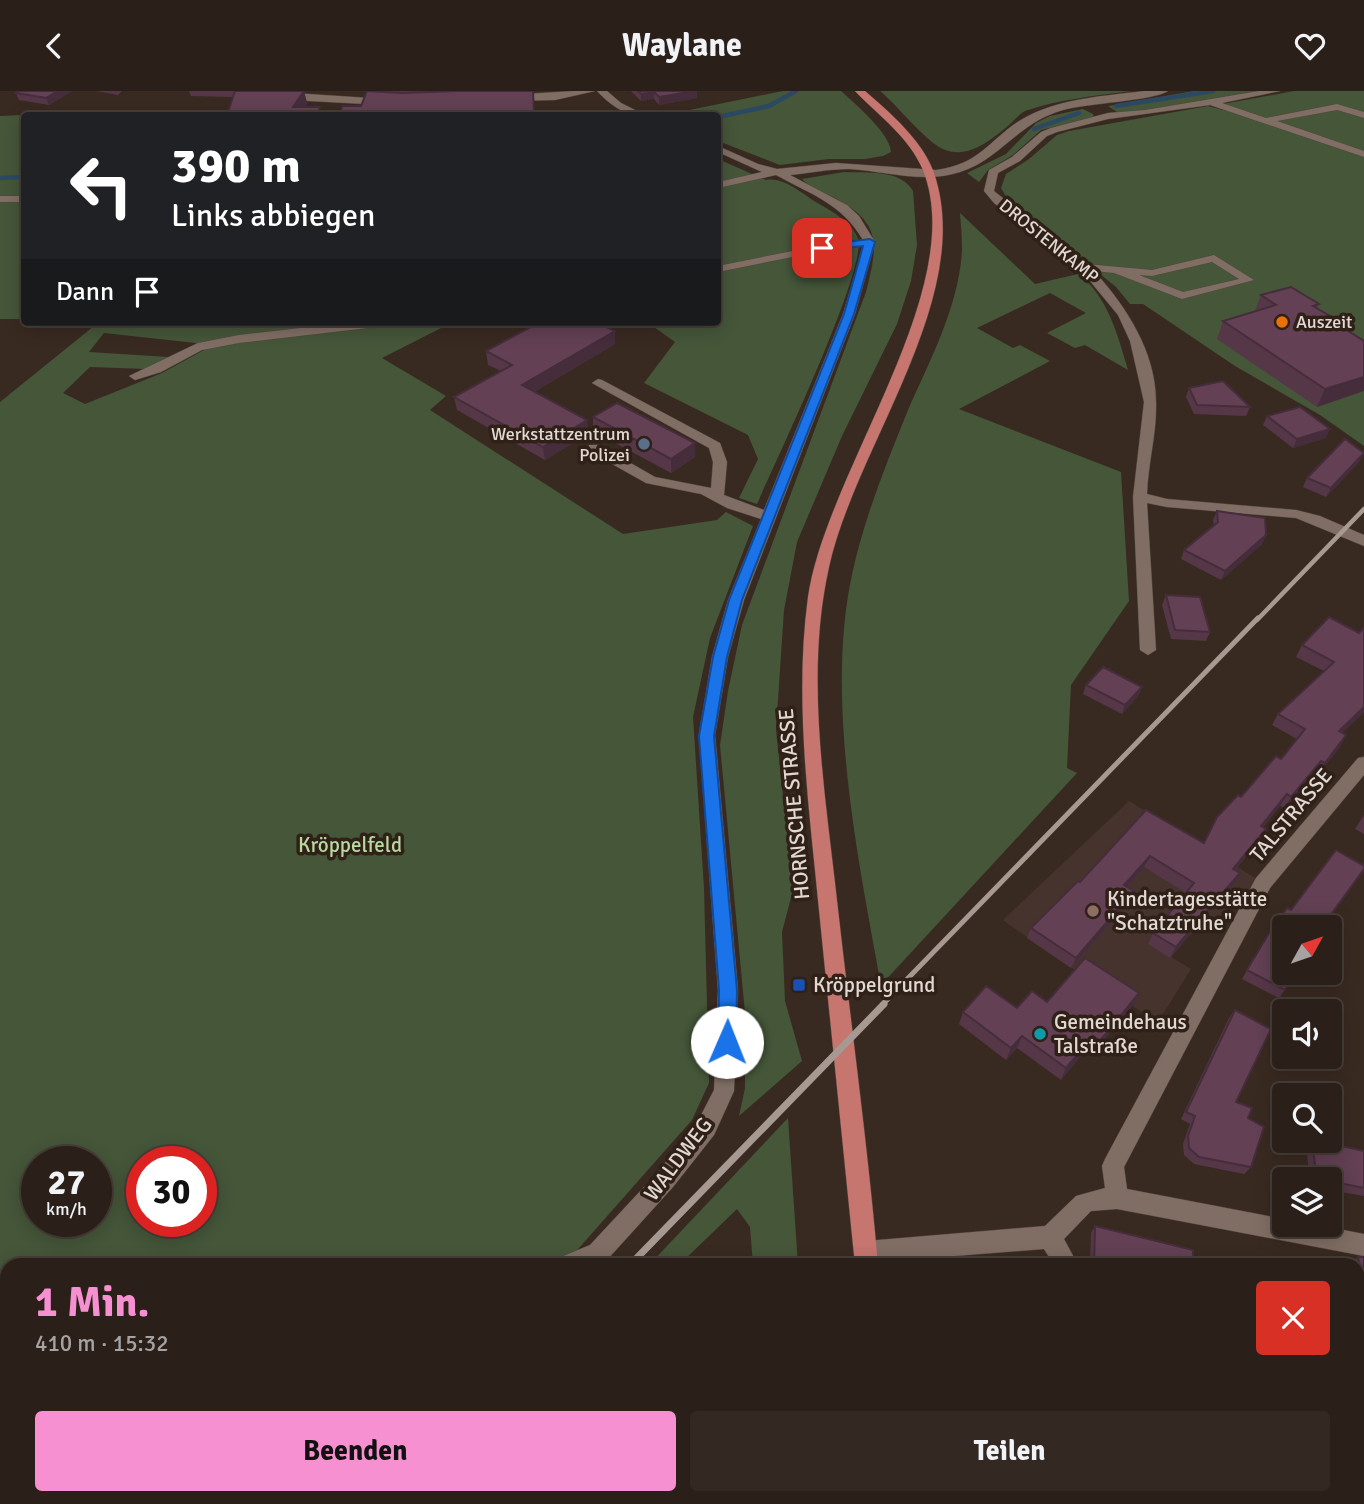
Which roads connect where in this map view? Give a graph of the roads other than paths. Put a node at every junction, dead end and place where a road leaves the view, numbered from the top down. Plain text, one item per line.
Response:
1 (590, 91) edge
2 (603, 91) edge
3 (860, 91) edge
4 (1163, 91) edge
5 (1275, 91) edge
6 (267, 93) edge
7 (495, 98) edge
8 (399, 102) edge
9 (1211, 102) junction
10 (1089, 103) junction
11 (633, 112) edge
12 (1364, 115) edge
13 (1108, 116) junction
14 (1263, 121) junction
15 (721, 150) edge
16 (1364, 154) edge
17 (982, 158) junction
18 (948, 160) dead end
19 (920, 163) junction
20 (863, 166) junction
21 (777, 173) junction
22 (721, 184) edge
23 (0, 199) edge
24 (21, 199) edge
25 (870, 242) junction
26 (1084, 267) junction
27 (721, 268) edge
28 (1118, 271) junction
29 (351, 326) edge
30 (135, 376) dead end
31 (597, 383) dead end
32 (594, 448) dead end
33 (717, 497) junction
34 (1140, 498) junction
35 (768, 516) junction
36 (1364, 541) edge
37 (1148, 650) dead end
38 (1364, 763) edge
39 (1117, 1198) junction
40 (1050, 1237) junction
41 (1364, 1245) edge
42 (586, 1258) edge
43 (866, 1258) edge
44 (874, 1258) edge
45 (1063, 1258) edge

1 - 7 street
2 - 11 street
3 - 19 main road, HORNSCHE STRASSE
4 - 10 street
5 - 9 street, DROSTENKAMP
6 - 8 street
9 - 13 street, DROSTENKAMP
9 - 14 street
10 - 13 street
10 - 17 street
12 - 14 street
13 - 26 street, DROSTENKAMP
14 - 16 street
15 - 21 street
17 - 18 street
17 - 19 street
19 - 20 street
19 - 20 street
19 - 43 main road, HORNSCHE STRASSE
20 - 21 street
21 - 22 street
21 - 25 street
23 - 24 street
25 - 27 street
25 - 35 street, WALDWEG
26 - 28 street
26 - 34 street, DROSTENKAMP
28 - 28 street
29 - 30 street
31 - 33 street
32 - 33 street
33 - 35 street
34 - 36 street
34 - 37 street, DROSTENKAMP
35 - 42 street, WALDWEG
38 - 39 street, TALSTRASSE
39 - 40 street
39 - 41 street
40 - 44 street
40 - 45 street

